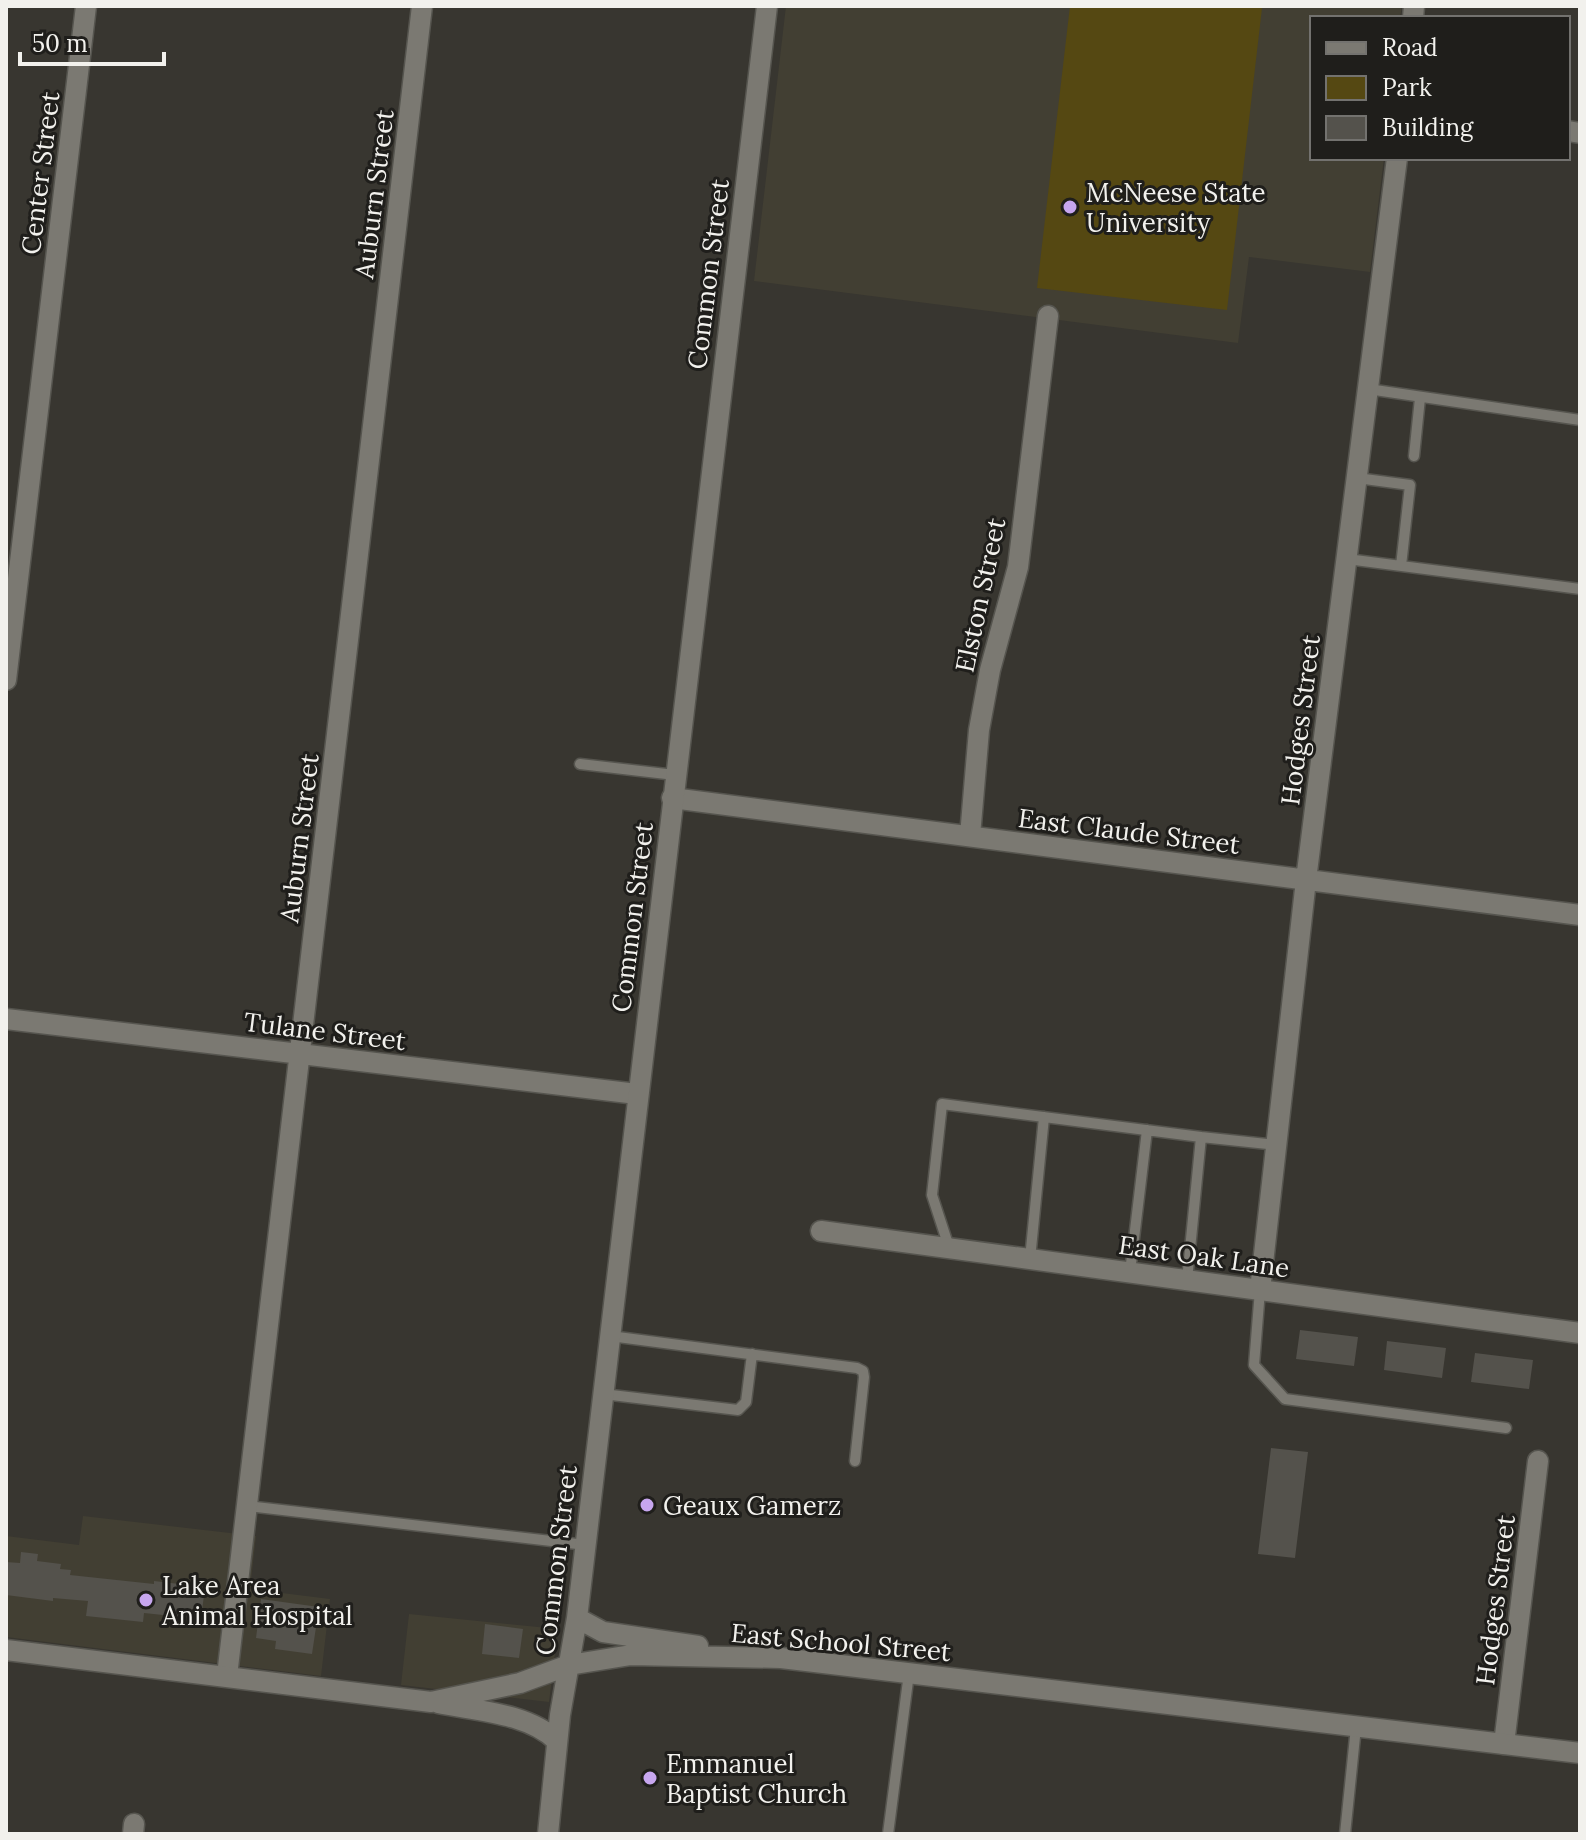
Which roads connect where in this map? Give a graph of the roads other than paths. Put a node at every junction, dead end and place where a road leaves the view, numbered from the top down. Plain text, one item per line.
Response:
1 (86, 6) edge
2 (422, 6) edge
3 (767, 6) edge
4 (1397, 160) edge
5 (1048, 316) dead end
6 (1368, 389) junction
7 (1420, 398) junction
8 (1580, 420) edge
9 (1414, 456) dead end
10 (1357, 478) junction
11 (1347, 559) junction
12 (1401, 566) junction
13 (1580, 589) edge
14 (6, 680) edge
15 (580, 764) dead end
16 (675, 775) junction
17 (672, 798) junction
18 (970, 836) junction
19 (1306, 880) junction
20 (1580, 915) edge
21 (6, 1019) edge
22 (299, 1055) junction
23 (637, 1094) junction
24 (1044, 1117) junction
25 (1147, 1130) junction
26 (1201, 1137) junction
27 (1277, 1145) junction
28 (821, 1231) dead end
29 (949, 1247) junction
30 (1030, 1259) junction
31 (1130, 1272) junction
32 (1187, 1280) junction
33 (1260, 1290) junction
34 (1580, 1333) edge
35 (610, 1336) junction
36 (752, 1354) junction
37 (603, 1394) junction
38 (1506, 1428) dead end
39 (855, 1461) dead end
40 (1538, 1461) dead end
41 (247, 1506) junction
42 (586, 1545) junction
43 (577, 1618) junction
44 (6, 1650) edge
45 (781, 1658) junction
46 (569, 1665) junction
47 (909, 1673) junction
48 (227, 1676) junction
49 (431, 1702) junction
50 (1356, 1727) junction
51 (557, 1741) junction
52 (1504, 1744) junction
53 (1580, 1753) edge
54 (548, 1834) edge
55 (888, 1834) edge
56 (1345, 1834) edge

1 - 14 street, Center Street
2 - 22 street, Auburn Street
3 - 16 street, Common Street
4 - 6 street, Hodges Street
5 - 18 street, Elston Street
6 - 7 lane
6 - 10 street, Hodges Street
7 - 8 lane
7 - 9 lane
10 - 11 street, Hodges Street
10 - 12 lane
11 - 12 lane
11 - 19 street, Hodges Street
12 - 13 lane
15 - 16 lane
16 - 17 street, Common Street
17 - 18 street, East Claude Street
17 - 23 street, Common Street
18 - 19 street, East Claude Street
19 - 20 street, East Claude Street
19 - 27 street, Hodges Street
21 - 22 street, Tulane Street
22 - 23 street, Tulane Street
22 - 41 street, Auburn Street
23 - 35 street, Common Street
24 - 25 lane
24 - 29 lane
24 - 30 lane
25 - 26 lane
25 - 31 lane
26 - 27 lane
26 - 32 lane
27 - 33 street, Hodges Street
28 - 29 street, East Oak Lane
29 - 30 street, East Oak Lane
30 - 31 street, East Oak Lane
31 - 32 street, East Oak Lane
32 - 33 street, East Oak Lane
33 - 34 street, East Oak Lane
33 - 38 lane
35 - 36 lane
35 - 37 street, Common Street
36 - 37 lane
36 - 39 lane
37 - 42 street, Common Street
40 - 52 street, Hodges Street
41 - 42 lane
41 - 48 street, Auburn Street
42 - 43 street, Common Street
43 - 45 street
43 - 46 street, Common Street
44 - 48 street, East School Street
45 - 46 street, East School Street
45 - 47 street, East School Street
46 - 49 street, East School Street
46 - 51 street, Common Street
47 - 50 street, East School Street
47 - 55 lane
48 - 49 street, East School Street
49 - 51 street
50 - 52 street, East School Street
50 - 56 lane
51 - 54 street, Common Street
52 - 53 street, East School Street

